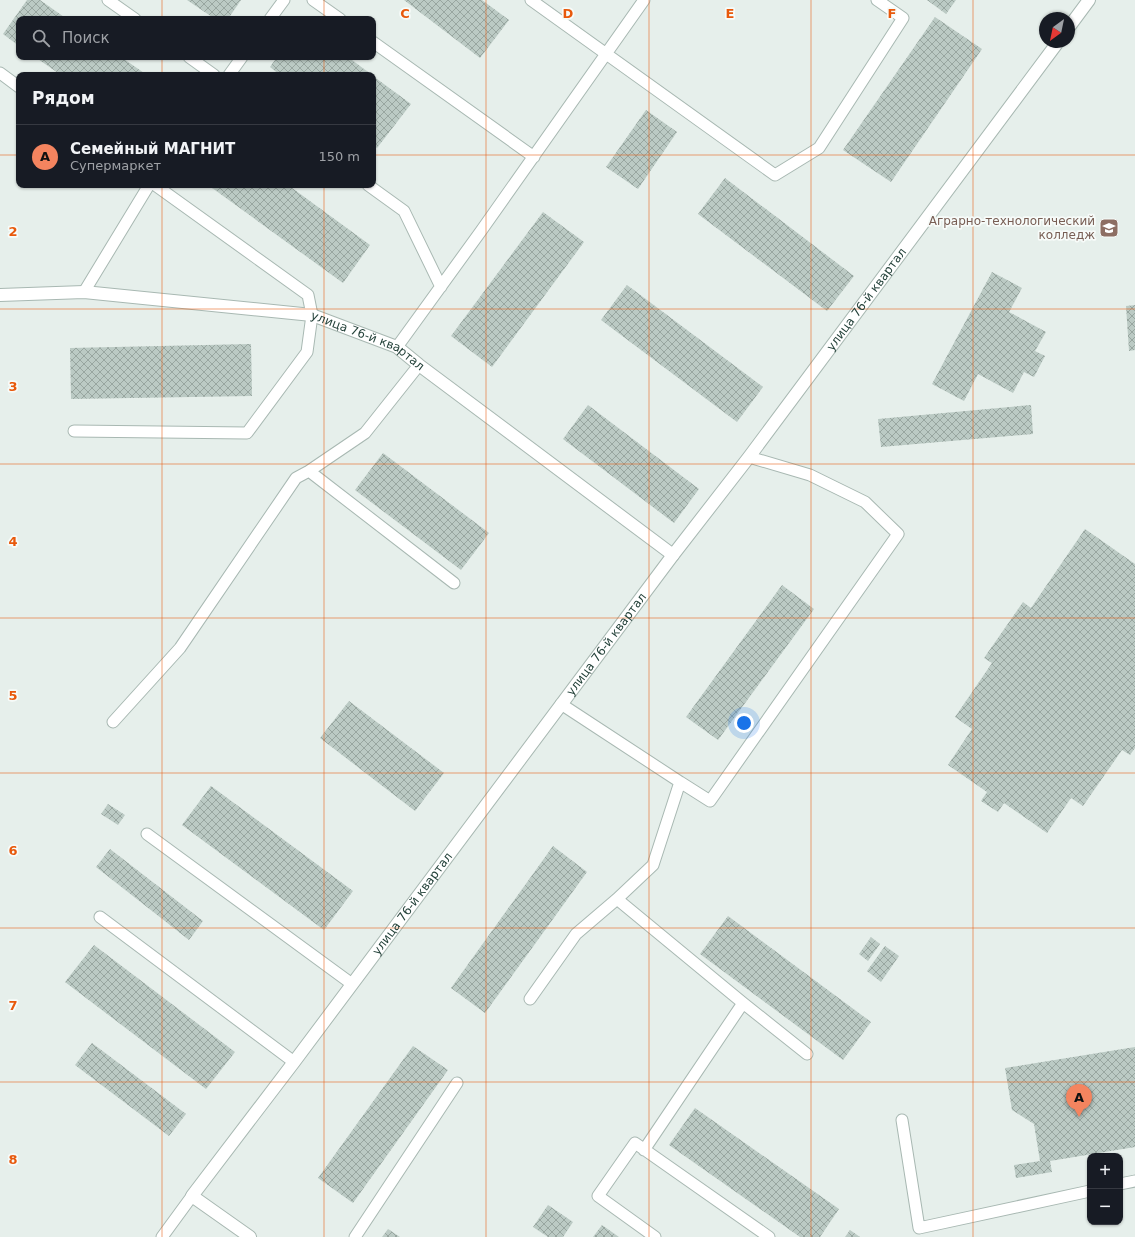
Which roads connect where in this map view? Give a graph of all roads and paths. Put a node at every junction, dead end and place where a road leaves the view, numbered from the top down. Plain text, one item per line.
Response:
1 (108, 0) edge
2 (284, 0) edge
3 (313, 0) edge
4 (531, 0) edge
5 (644, 0) edge
6 (877, 0) edge
7 (1089, 0) edge
8 (131, 16) edge
9 (272, 16) edge
10 (336, 16) edge
11 (1075, 19) edge
12 (376, 44) edge
13 (1054, 48) edge
14 (606, 54) junction
15 (193, 60) edge
16 (240, 60) edge
17 (210, 72) edge
18 (231, 72) edge
19 (0, 73) edge
20 (16, 85) edge
21 (534, 156) junction
22 (147, 188) edge
23 (159, 188) edge
24 (372, 188) edge
25 (441, 287) junction
26 (84, 292) junction
27 (0, 295) edge
28 (312, 315) junction
29 (397, 347) junction
30 (419, 364) junction
31 (74, 431) dead end
32 (749, 457) junction
33 (309, 471) junction
34 (673, 555) junction
35 (454, 583) dead end
36 (561, 704) junction
37 (113, 722) dead end
38 (680, 782) junction
39 (147, 834) dead end
40 (617, 899) junction
41 (100, 917) dead end
42 (352, 984) junction
43 (530, 999) dead end
44 (743, 1003) junction
45 (807, 1054) dead end
46 (294, 1062) junction
47 (457, 1083) dead end
48 (902, 1120) dead end
49 (644, 1150) junction
50 (1135, 1181) edge
51 (1123, 1183) edge
52 (1087, 1192) edge
53 (192, 1196) junction
54 (162, 1237) edge
55 (250, 1237) edge
56 (355, 1237) edge
57 (655, 1237) edge
58 (769, 1237) edge

1 - 8 lane
2 - 9 lane
3 - 10 lane
4 - 14 lane
5 - 14 lane
6 - 14 lane
7 - 11 street
12 - 21 lane
13 - 32 street, улица 76-й квартал
14 - 21 lane
15 - 17 lane
16 - 18 lane
19 - 20 lane
21 - 25 lane
22 - 26 lane
23 - 28 lane
24 - 25 lane
25 - 29 lane
26 - 27 street, улица 76-й квартал
26 - 28 street, улица 76-й квартал
28 - 29 street, улица 76-й квартал
28 - 31 lane
29 - 30 street, улица 76-й квартал
30 - 33 lane
30 - 34 street, улица 76-й квартал
32 - 34 street, улица 76-й квартал
32 - 38 lane
33 - 35 lane
33 - 37 lane
34 - 36 street, улица 76-й квартал
36 - 38 lane
36 - 42 street, улица 76-й квартал
38 - 40 lane
39 - 42 lane
40 - 43 lane
40 - 44 lane
41 - 46 lane
42 - 46 street, улица 76-й квартал
44 - 45 lane
44 - 49 lane
46 - 53 street, улица 76-й квартал
47 - 56 lane
48 - 52 lane
49 - 57 lane
49 - 58 lane
50 - 51 lane
53 - 54 lane
53 - 55 street

